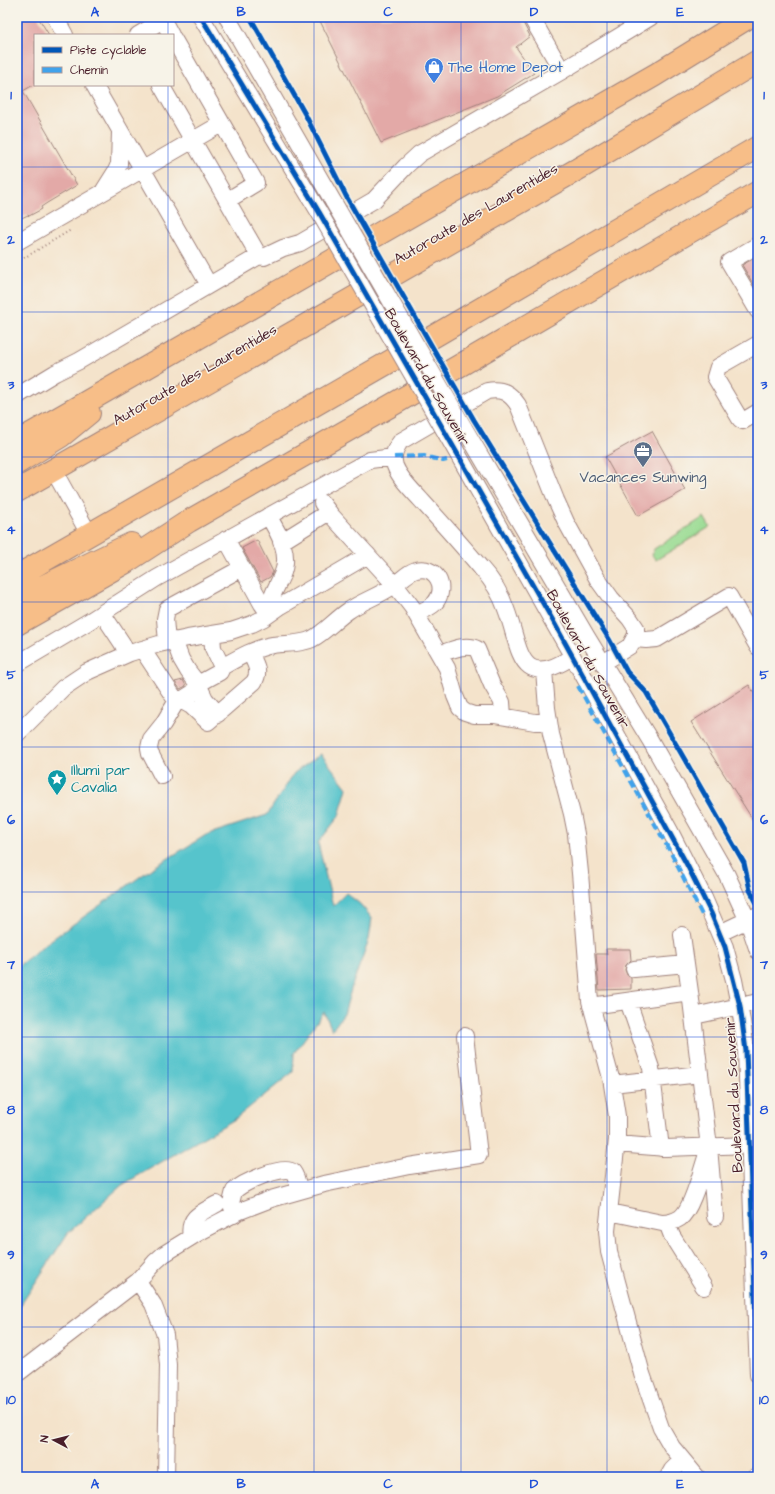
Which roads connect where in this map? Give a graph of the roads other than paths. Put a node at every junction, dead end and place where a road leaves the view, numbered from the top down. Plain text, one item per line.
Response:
1 (55, 17) edge
2 (201, 17) edge
3 (227, 17) edge
4 (531, 17) edge
5 (650, 17) edge
6 (749, 17) edge
7 (758, 22) edge
8 (64, 34) edge
9 (140, 34) edge
10 (170, 34) edge
11 (174, 40) edge
12 (758, 61) edge
13 (562, 71) junction
14 (655, 75) junction
15 (95, 86) edge
16 (162, 86) edge
17 (221, 124) junction
18 (120, 130) junction
19 (193, 140) junction
20 (758, 147) edge
21 (143, 169) junction
22 (758, 192) edge
23 (102, 193) junction
24 (228, 200) junction
25 (17, 242) edge
26 (758, 245) edge
27 (259, 256) junction
28 (209, 285) junction
29 (758, 311) edge
30 (758, 344) edge
31 (147, 368) junction
32 (17, 396) edge
33 (758, 412) edge
34 (17, 442) edge
35 (394, 457) junction
36 (17, 463) edge
37 (54, 470) junction
38 (17, 491) edge
39 (268, 516) junction
40 (189, 521) junction
41 (89, 534) junction
42 (226, 539) junction
43 (281, 542) junction
44 (368, 555) junction
45 (242, 568) junction
46 (17, 576) edge
47 (395, 585) junction
48 (17, 599) edge
49 (102, 613) junction
50 (269, 614) junction
51 (417, 614) junction
52 (17, 624) edge
53 (212, 634) junction
54 (635, 639) junction
55 (171, 641) junction
56 (758, 647) edge
57 (142, 649) junction
58 (250, 653) junction
59 (127, 654) junction
60 (440, 654) junction
61 (572, 657) junction
62 (603, 663) junction
63 (17, 664) edge
64 (222, 667) junction
65 (544, 670) junction
66 (198, 684) junction
67 (180, 701) junction
68 (218, 714) junction
69 (502, 716) junction
70 (549, 722) junction
71 (17, 734) edge
72 (162, 776) dead end
73 (753, 918) edge
74 (720, 934) junction
75 (682, 935) dead end
76 (758, 951) edge
77 (686, 964) junction
78 (634, 969) dead end
79 (690, 992) junction
80 (628, 1001) junction
81 (758, 1002) edge
82 (591, 1006) junction
83 (740, 1006) junction
84 (694, 1016) junction
85 (465, 1036) dead end
86 (700, 1074) junction
87 (653, 1079) junction
88 (612, 1084) junction
89 (617, 1144) junction
90 (750, 1145) junction
91 (709, 1147) junction
92 (661, 1148) junction
93 (299, 1190) junction
94 (217, 1204) dead end
95 (610, 1212) junction
96 (234, 1215) junction
97 (715, 1216) dead end
98 (667, 1223) junction
99 (191, 1237) junction
100 (138, 1281) junction
101 (704, 1288) dead end
102 (17, 1374) edge
103 (758, 1375) edge
104 (682, 1460) junction
105 (758, 1476) edge
106 (166, 1477) edge
107 (668, 1477) edge
108 (697, 1477) edge
109 (755, 1477) edge

1 - 8 street
2 - 61 street, Boulevard du Souvenir, bridge
3 - 62 street, Boulevard du Souvenir, bridge
4 - 13 street
5 - 13 street
6 - 14 highway
7 - 14 highway
9 - 10 street
11 - 17 street
12 - 37 highway, Autoroute des Laurentides
13 - 27 street
14 - 31 highway
15 - 18 street
16 - 19 street
17 - 19 street
17 - 24 street
18 - 21 street
18 - 23 street
19 - 21 street
19 - 24 street
20 - 41 highway
21 - 23 street
21 - 28 street
22 - 40 highway
23 - 25 street
24 - 27 street
26 - 29 street
27 - 28 street
28 - 32 street
30 - 33 street
31 - 34 highway
31 - 36 highway
35 - 39 street
35 - 54 street
35 - 65 street
37 - 38 highway, Autoroute des Laurentides
37 - 41 street
39 - 42 street
39 - 43 street
40 - 48 highway
40 - 52 highway
41 - 46 highway
42 - 45 street
42 - 49 street
43 - 44 street
43 - 50 street
44 - 47 street
44 - 50 street
45 - 50 street
45 - 55 street
47 - 51 street
47 - 51 street
47 - 58 street
49 - 59 street
49 - 63 street
50 - 53 street
51 - 60 street
53 - 55 street
53 - 64 street
54 - 56 street
54 - 62 street
55 - 57 street
55 - 66 street
57 - 59 street
57 - 67 street
58 - 64 street
58 - 68 street
59 - 71 street
60 - 69 street
60 - 69 street
61 - 65 street
61 - 74 street, Boulevard du Souvenir
62 - 73 street, Boulevard du Souvenir
64 - 66 street
65 - 70 street
66 - 67 street
66 - 68 street
67 - 68 street
67 - 72 street
69 - 70 street
70 - 82 street
73 - 74 street
73 - 76 street, Boulevard du Souvenir
74 - 83 street, Boulevard du Souvenir
75 - 77 street
77 - 78 street
77 - 79 street
79 - 80 street
79 - 84 street
80 - 82 street
80 - 87 street
81 - 83 street
82 - 88 street
83 - 84 street
83 - 90 street, Boulevard du Souvenir
84 - 86 street
85 - 93 street
86 - 87 street
86 - 91 street
87 - 88 street
87 - 92 street
88 - 89 street
89 - 92 street
89 - 95 street
90 - 91 street
90 - 103 street, Boulevard du Souvenir
91 - 92 street
91 - 97 street
91 - 98 street
93 - 96 street
93 - 96 street
94 - 99 street
95 - 98 street
95 - 104 street
96 - 99 street
98 - 101 street
99 - 100 street
100 - 102 street
100 - 106 street
104 - 107 street
104 - 108 street
105 - 109 street

